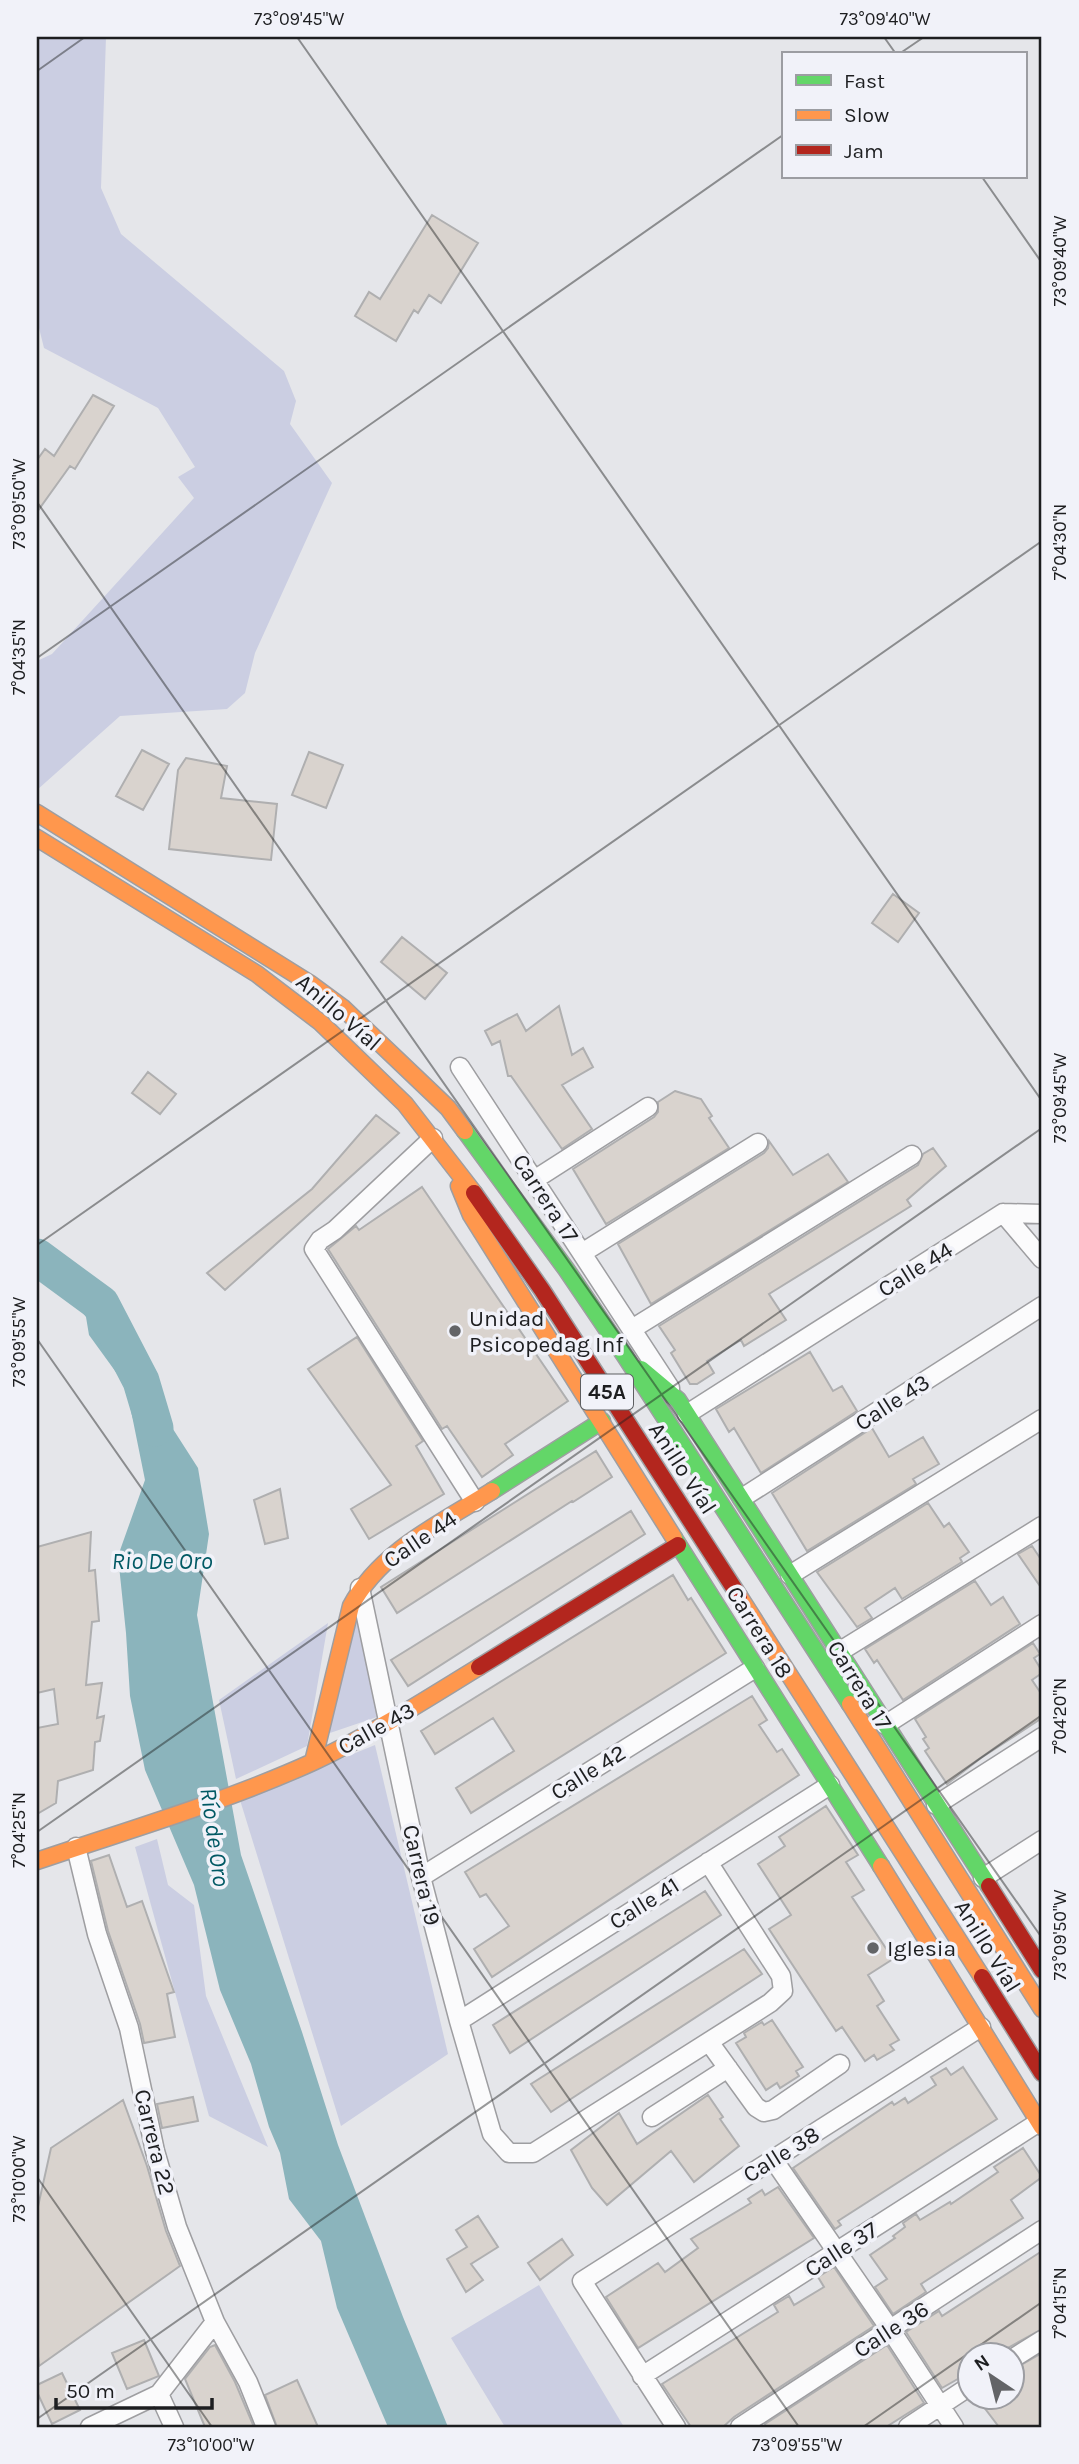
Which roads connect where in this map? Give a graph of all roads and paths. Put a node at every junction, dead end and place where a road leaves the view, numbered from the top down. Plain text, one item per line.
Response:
1 (37, 813) edge
2 (37, 838) edge
3 (460, 1067) dead end
4 (648, 1107) dead end
5 (433, 1138) junction
6 (758, 1143) dead end
7 (912, 1155) dead end
8 (447, 1157) junction
9 (534, 1180) junction
10 (1003, 1213) junction
11 (1042, 1214) edge
12 (582, 1253) junction
13 (1042, 1259) edge
14 (1042, 1306) edge
15 (632, 1329) junction
16 (625, 1356) junction
17 (682, 1407) junction
18 (1042, 1419) edge
19 (602, 1421) junction
20 (742, 1498) junction
21 (475, 1502) junction
22 (1042, 1526) edge
23 (678, 1545) junction
24 (790, 1575) junction
25 (360, 1588) junction
26 (1042, 1625) edge
27 (839, 1652) junction
28 (755, 1668) junction
29 (388, 1723) junction
30 (885, 1725) junction
31 (1042, 1737) edge
32 (313, 1762) junction
33 (830, 1785) junction
34 (936, 1805) junction
35 (1042, 1840) edge
36 (76, 1847) junction
37 (41, 1857) edge
38 (708, 1862) junction
39 (421, 1877) junction
40 (983, 1878) junction
41 (1040, 1960) edge
42 (1042, 2009) edge
43 (459, 2021) junction
44 (981, 2027) junction
45 (709, 2042) junction
46 (840, 2064) dead end
47 (728, 2068) junction
48 (1042, 2073) edge
49 (652, 2117) dead end
50 (1041, 2124) edge
51 (773, 2159) junction
52 (1042, 2230) edge
53 (836, 2252) junction
54 (215, 2322) junction
55 (890, 2329) junction
56 (1042, 2340) edge
57 (1026, 2350) edge
58 (642, 2376) junction
59 (159, 2394) junction
60 (956, 2396) edge
61 (940, 2406) junction
62 (90, 2427) edge
63 (174, 2427) edge
64 (266, 2427) edge
65 (676, 2427) edge
66 (740, 2427) edge
67 (908, 2427) edge
68 (954, 2427) edge

1 - 16 main road, Anillo Víal / 45A
2 - 5 main road, Anillo Víal / 45A
3 - 9 street, Carrera 17
4 - 9 street
5 - 8 main road, Anillo Víal / 45A
5 - 21 street
6 - 12 street
7 - 15 street
8 - 19 main road, Carrera 18
8 - 48 main road, Anillo Víal / 45A
9 - 12 street, Carrera 17
10 - 11 street
10 - 13 street
10 - 17 street, Calle 44
12 - 15 street, Carrera 17
14 - 20 street, Calle 43
15 - 17 street, Carrera 17
16 - 17 main road, Carrera 17
16 - 42 main road, Anillo Víal / 45A
17 - 20 main road, Carrera 17
18 - 24 street
19 - 21 main road, Calle 44
19 - 23 main road, Carrera 18
20 - 24 main road, Carrera 17
21 - 25 main road, Calle 44
22 - 27 street
23 - 28 main road, Carrera 18
23 - 29 main road, Calle 43
24 - 27 main road, Carrera 17
25 - 29 street, Carrera 19
25 - 32 main road, Calle 44
26 - 30 street
27 - 30 main road, Carrera 17
28 - 33 main road, Carrera 18
28 - 39 street, Calle 42
29 - 32 main road, Calle 43
29 - 39 street, Carrera 19
30 - 34 main road, Carrera 17
31 - 34 street
32 - 36 main road, Calle 43
33 - 38 street, Calle 41
33 - 44 main road, Carrera 18
34 - 40 main road, Carrera 17
35 - 40 street
36 - 37 main road, Calle 43
36 - 54 street, Carrera 22
38 - 43 street, Calle 41
38 - 45 street
39 - 43 street, Carrera 19
40 - 41 main road, Carrera 17
43 - 45 street, Carrera 19
44 - 50 main road, Carrera 18
44 - 51 street, Calle 38
45 - 47 street
46 - 47 street
47 - 49 street
50 - 53 street, Calle 37
51 - 53 street
51 - 58 street, Calle 38
52 - 55 street, Calle 36
53 - 55 street
53 - 58 street, Calle 37
54 - 59 street
54 - 64 street, Carrera 22
55 - 61 street
55 - 66 street, Calle 36
56 - 57 street
58 - 65 street
59 - 62 street
59 - 63 street
60 - 61 street
61 - 67 street
61 - 68 street

